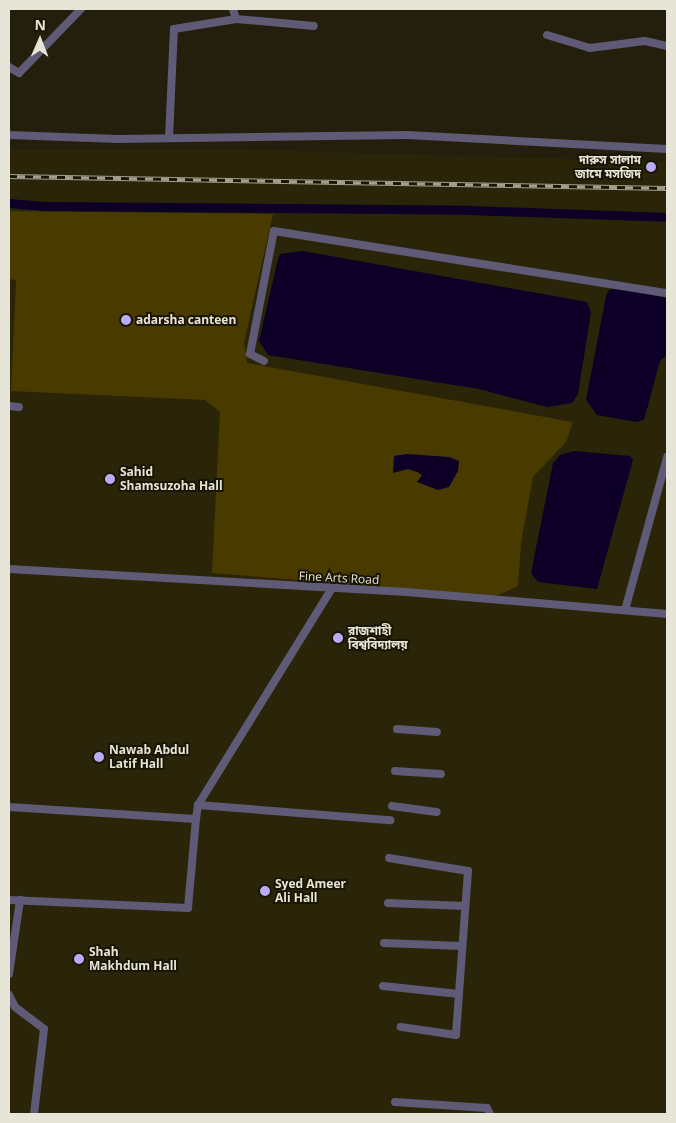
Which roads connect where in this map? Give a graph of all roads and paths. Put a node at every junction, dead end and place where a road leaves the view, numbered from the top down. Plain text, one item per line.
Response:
1 (81, 9) edge
2 (233, 9) edge
3 (236, 19) junction
4 (314, 26) dead end
5 (547, 35) dead end
6 (667, 46) edge
7 (9, 67) edge
8 (9, 135) edge
9 (169, 138) junction
10 (667, 149) edge
11 (667, 293) edge
12 (264, 361) dead end
13 (9, 406) edge
14 (19, 407) dead end
15 (667, 457) edge
16 (9, 570) edge
17 (332, 588) junction
18 (625, 610) junction
19 (667, 614) edge
20 (397, 729) dead end
21 (437, 732) dead end
22 (395, 771) dead end
23 (441, 774) dead end
24 (198, 805) junction
25 (392, 806) dead end
26 (9, 807) edge
27 (437, 812) dead end
28 (196, 820) junction
29 (390, 820) dead end
30 (389, 858) dead end
31 (9, 900) edge
32 (20, 900) junction
33 (388, 903) dead end
34 (465, 906) junction
35 (384, 943) dead end
36 (462, 946) junction
37 (9, 974) edge
38 (383, 986) dead end
39 (459, 994) junction
40 (9, 995) edge
41 (401, 1028) dead end
42 (396, 1102) dead end
43 (34, 1114) edge
44 (490, 1114) edge

1 - 7 street
2 - 3 street
3 - 4 street
3 - 9 street
5 - 6 street
8 - 9 street
9 - 10 street
11 - 12 street
13 - 14 street
15 - 18 street
16 - 17 street, Fine Arts Road
17 - 18 street, Fine Arts Road
17 - 24 street
18 - 19 street, Fine Arts Road
20 - 21 street
22 - 23 street
24 - 28 street
24 - 29 street
25 - 27 street
26 - 28 street
28 - 32 street
30 - 34 street
31 - 32 street
32 - 37 street
33 - 34 street
34 - 36 street
35 - 36 street
36 - 39 street
38 - 39 street
39 - 41 street
40 - 43 street
42 - 44 street

